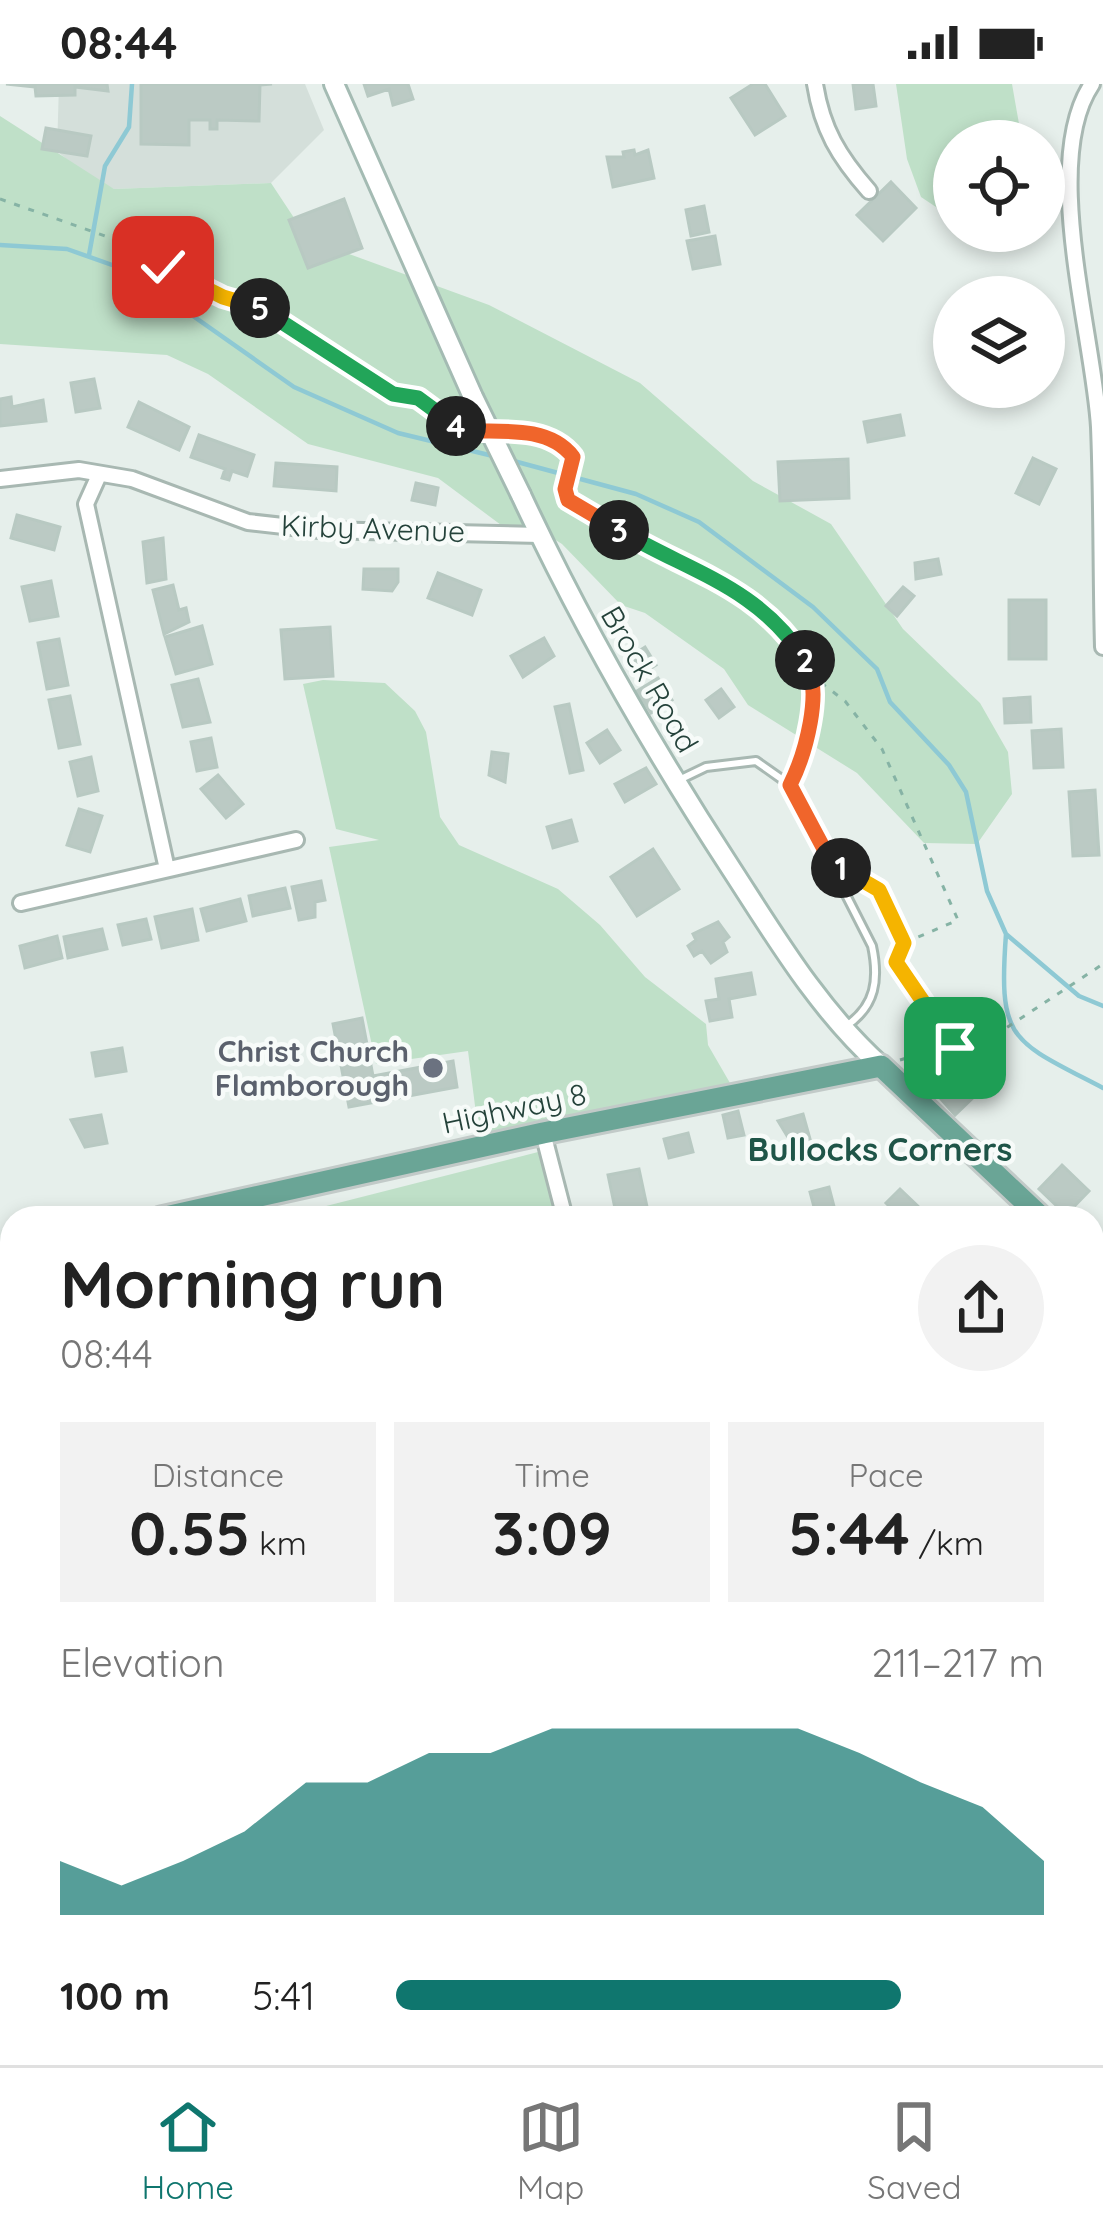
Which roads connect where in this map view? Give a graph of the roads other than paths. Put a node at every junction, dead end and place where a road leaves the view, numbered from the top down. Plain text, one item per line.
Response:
1 (334, 84) edge
2 (815, 84) edge
3 (1093, 84) edge
4 (869, 191) dead end
5 (99, 475) junction
6 (0, 478) edge
7 (540, 536) junction
8 (1103, 646) edge
9 (676, 782) junction
10 (296, 839) dead end
11 (167, 869) junction
12 (21, 902) dead end
13 (842, 1029) junction
14 (881, 1066) junction
15 (543, 1132) junction
16 (214, 1206) edge
17 (562, 1206) edge
18 (1029, 1206) edge

1 - 7 main road, Brock Road, bridge
2 - 4 street
3 - 8 street
5 - 6 street, Kirby Avenue
5 - 7 street, Kirby Avenue
5 - 11 street
7 - 9 main road, Brock Road
9 - 13 main road, Brock Road
9 - 13 lane
10 - 11 street
11 - 12 street
13 - 14 main road, Brock Road
14 - 15 main road, Highway 8
14 - 18 main road, Brock Road
15 - 16 main road, Highway 8
15 - 17 street

